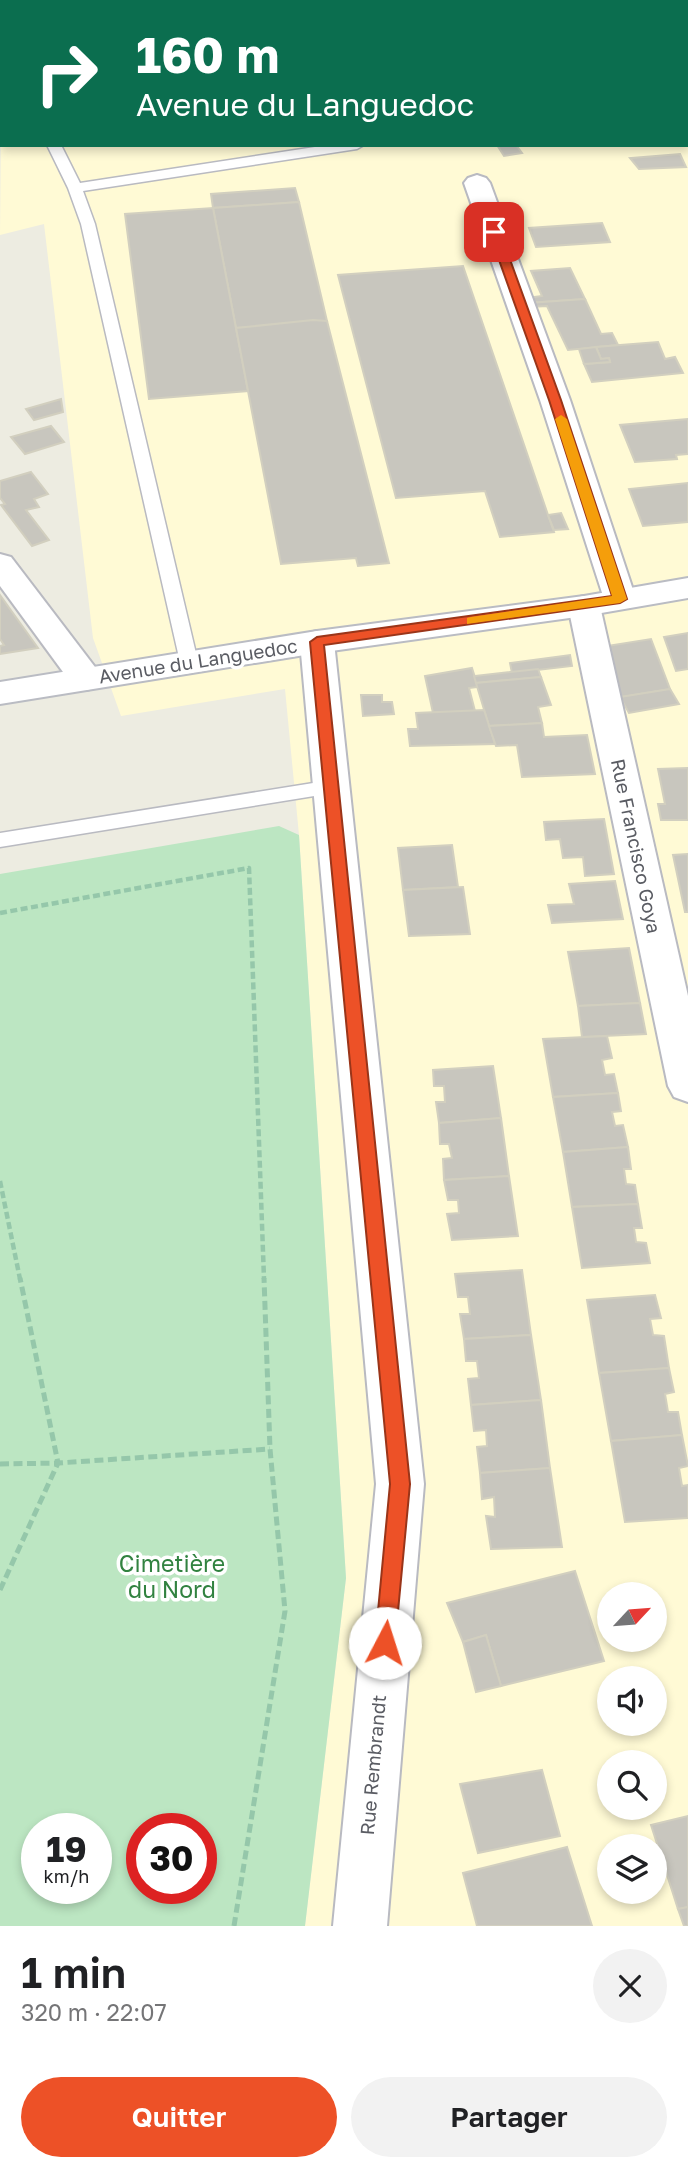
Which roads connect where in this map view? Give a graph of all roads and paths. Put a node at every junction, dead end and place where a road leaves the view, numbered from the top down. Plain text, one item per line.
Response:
1 (55, 147) edge
2 (344, 147) edge
3 (477, 183) dead end
4 (75, 188) junction
5 (0, 564) edge
6 (688, 588) edge
7 (620, 599) junction
8 (584, 606) junction
9 (317, 642) junction
10 (188, 662) junction
11 (86, 679) junction
12 (0, 693) edge
13 (332, 787) junction
14 (0, 840) edge
15 (0, 913) edge
16 (688, 1086) edge
17 (0, 1181) edge
18 (270, 1449) junction
19 (58, 1463) junction
20 (0, 1464) edge
21 (0, 1590) edge
22 (234, 1926) edge
23 (360, 1926) edge

1 - 4 lane
2 - 4 lane
3 - 7 street
4 - 10 lane
5 - 11 street
6 - 7 street, Avenue du Languedoc
7 - 8 street, Avenue du Languedoc
8 - 9 street, Avenue du Languedoc
8 - 16 street, Rue Francisco Goya
9 - 10 street, Avenue du Languedoc
9 - 13 street, Rue Rembrandt
10 - 11 street, Avenue du Languedoc
11 - 12 street, Avenue du Languedoc
13 - 14 lane
13 - 23 street, Rue Rembrandt
15 - 18 path
17 - 19 path
18 - 19 path
18 - 22 path
19 - 20 path
19 - 21 path

